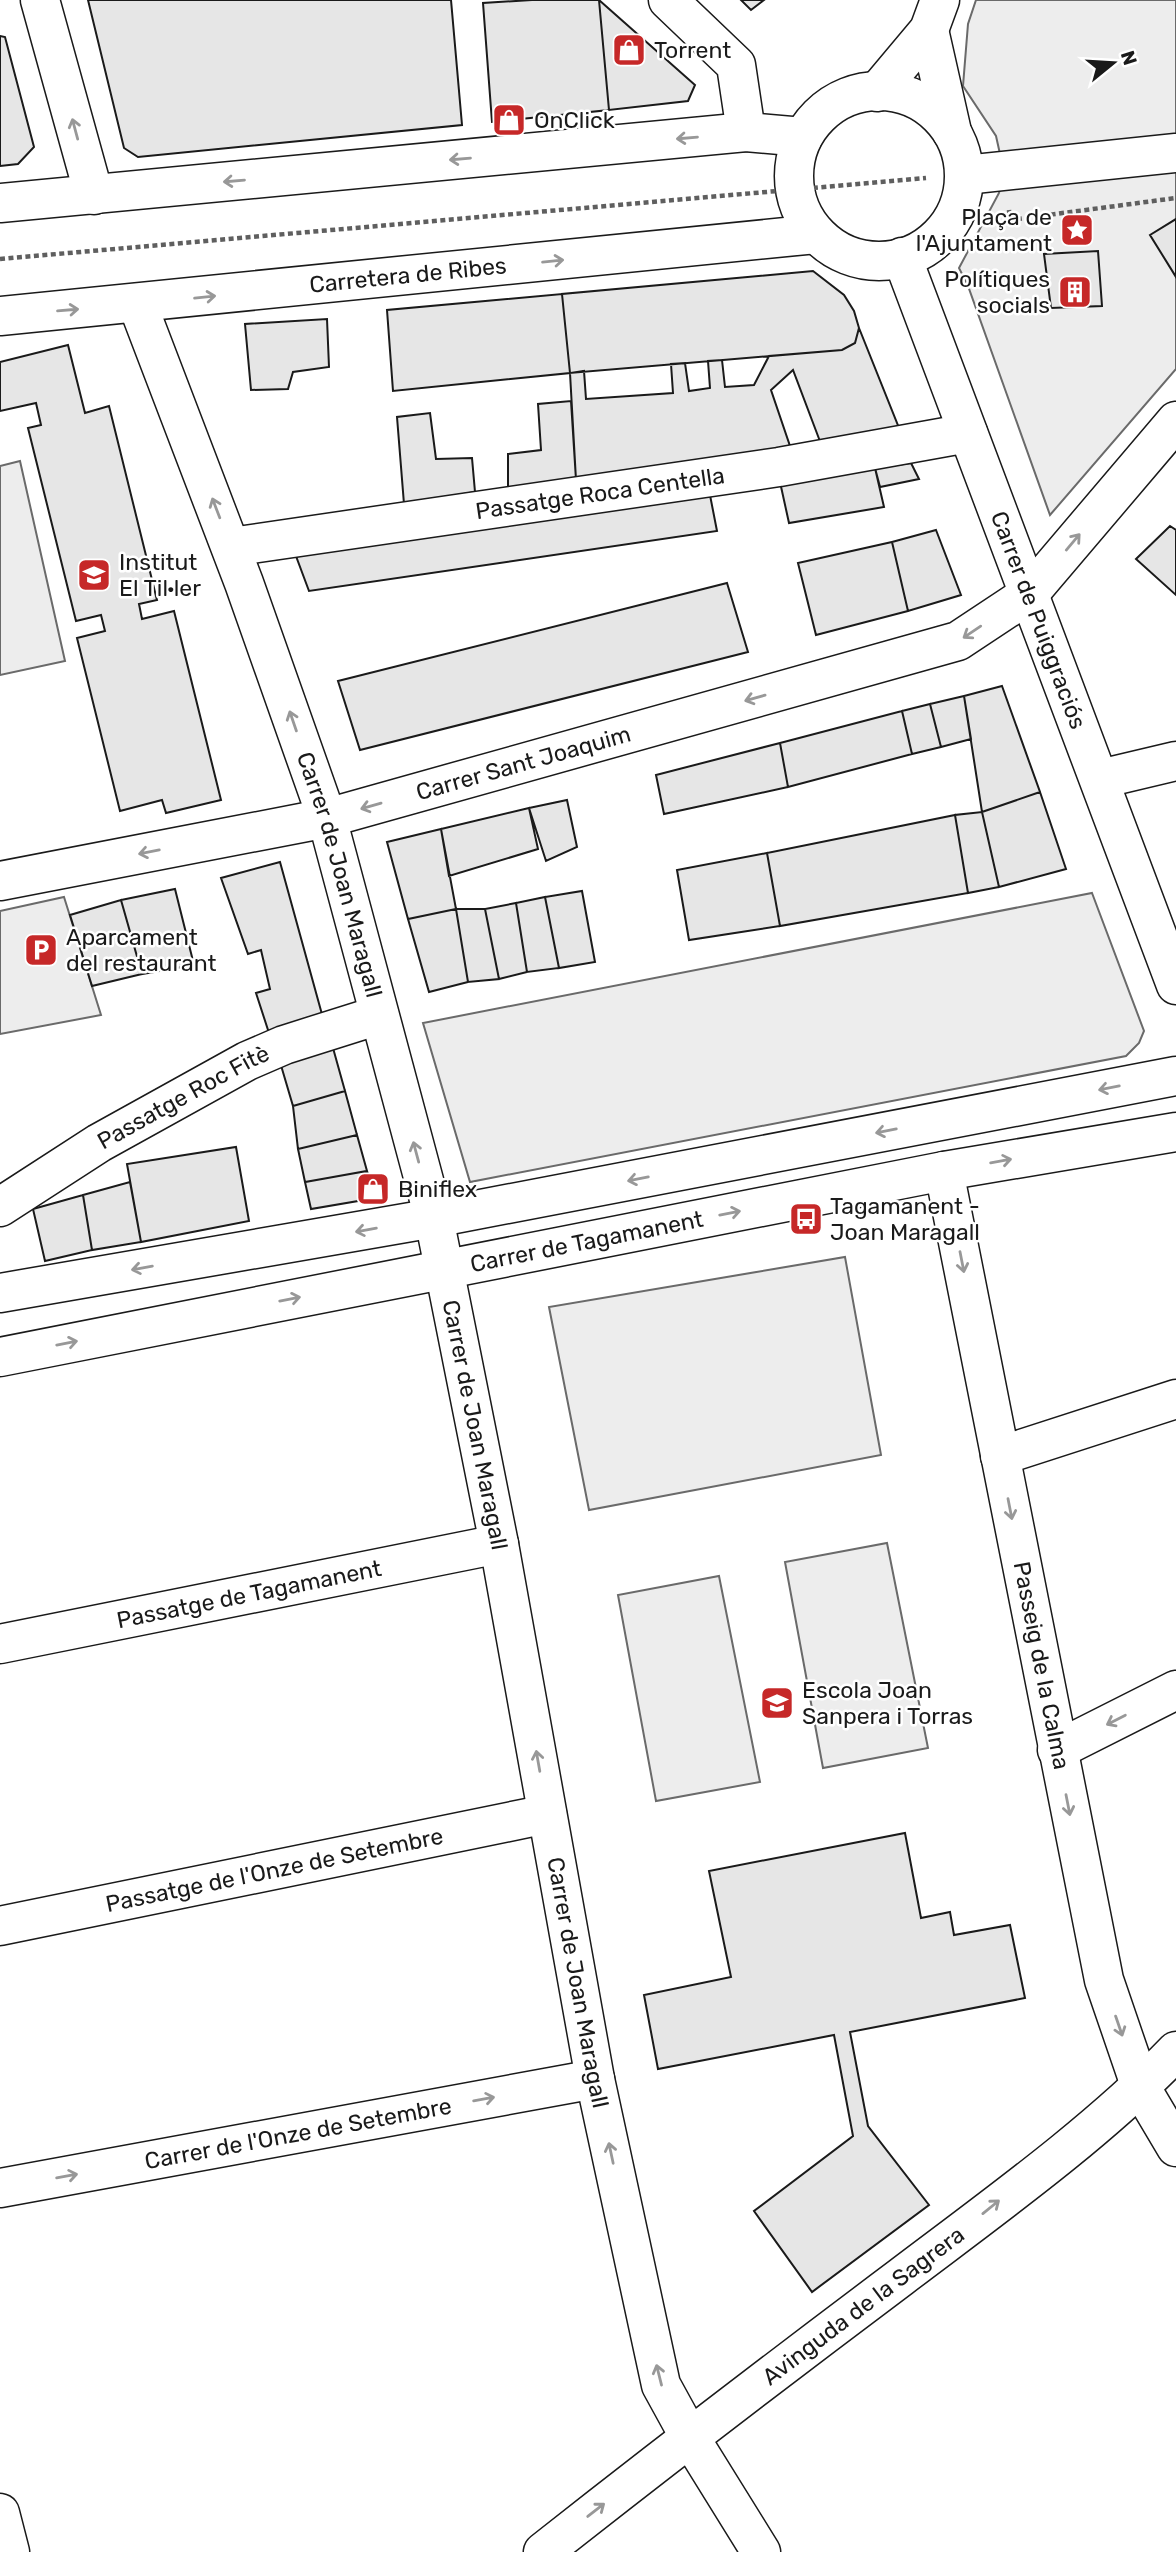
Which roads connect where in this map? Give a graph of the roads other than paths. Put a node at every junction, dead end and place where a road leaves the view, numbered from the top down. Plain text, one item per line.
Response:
1 (40, 0) edge
2 (668, 0) edge
3 (934, 15) edge
4 (877, 92) junction
5 (746, 132) junction
6 (952, 132) junction
7 (803, 137) junction
8 (1176, 153) edge
9 (965, 175) junction
10 (94, 195) junction
11 (0, 203) edge
12 (816, 234) junction
13 (902, 257) junction
14 (137, 303) junction
15 (0, 316) edge
16 (1176, 421) edge
17 (968, 433) junction
18 (231, 547) junction
19 (1029, 594) junction
20 (1176, 761) edge
21 (1100, 779) junction
22 (327, 818) junction
23 (0, 881) edge
24 (1176, 985) edge
25 (379, 1015) junction
26 (1176, 1076) edge
27 (1176, 1132) edge
28 (944, 1171) junction
29 (0, 1207) edge
30 (434, 1218) junction
31 (444, 1268) junction
32 (0, 1293) edge
33 (0, 1357) edge
34 (1176, 1399) edge
35 (999, 1456) junction
36 (499, 1544) junction
37 (0, 1644) edge
38 (1176, 1690) edge
39 (1057, 1751) junction
40 (547, 1814) junction
41 (0, 1926) edge
42 (1176, 2051) edge
43 (595, 2079) junction
44 (1140, 2088) junction
45 (1176, 2147) edge
46 (0, 2188) edge
47 (689, 2437) junction
48 (0, 2513) edge
49 (10, 2552) edge
50 (543, 2552) edge
51 (761, 2552) edge

10 -> 1 street
2 - 5 street
3 - 4 street
3 - 6 street
4 - 6 street
4 - 7 street
5 - 7 street
5 -> 10 street
6 - 9 street
7 - 12 street
8 - 9 street
9 - 13 street
10 - 11 street
12 - 13 street
14 -> 12 street, Carretera de Ribes
13 - 17 street, Carrer de Puiggraciós
15 -> 14 street, Carretera de Ribes
18 -> 14 street, Carrer de Joan Maragall
19 -> 16 street, Carrer Sant Joaquim
17 - 18 street, Passatge Roca Centella
17 - 19 street, Carrer de Puiggraciós
22 -> 18 street, Carrer de Joan Maragall
19 - 21 street, Carrer de Puiggraciós
19 -> 22 street, Carrer Sant Joaquim
20 - 21 street
21 - 24 street, Carrer de Puiggraciós
22 -> 23 street, Carrer Sant Joaquim
22 - 25 street, Carrer de Joan Maragall
25 - 29 street, Passatge Roc Fitè
30 -> 25 street, Carrer de Joan Maragall
26 -> 30 street
28 -> 27 street, Carrer de Tagamanent
31 -> 28 street, Carrer de Tagamanent
28 -> 35 street, Passeig de la Calma
30 - 31 street, Carrer de Joan Maragall
30 -> 32 street
33 -> 31 street, Carrer de Tagamanent
31 - 36 street, Carrer de Joan Maragall
34 - 35 street
35 -> 39 street, Passeig de la Calma
36 - 37 street, Passatge de Tagamanent
40 -> 36 street, Carrer de Joan Maragall
38 -> 39 street
39 -> 44 street, Passeig de la Calma
40 - 41 street, Passatge de l'Onze de Setembre
40 - 43 street, Carrer de Joan Maragall
42 - 44 street, Avinguda de la Sagrera
46 -> 43 street, Carrer de l'Onze de Setembre
47 -> 43 street, Carrer de Joan Maragall
44 - 45 street, Passeig de la Calma
47 -> 44 street, Avinguda de la Sagrera
50 -> 47 street, Avinguda de la Sagrera
47 - 51 street, Carrer de Joan Maragall
48 - 49 street

